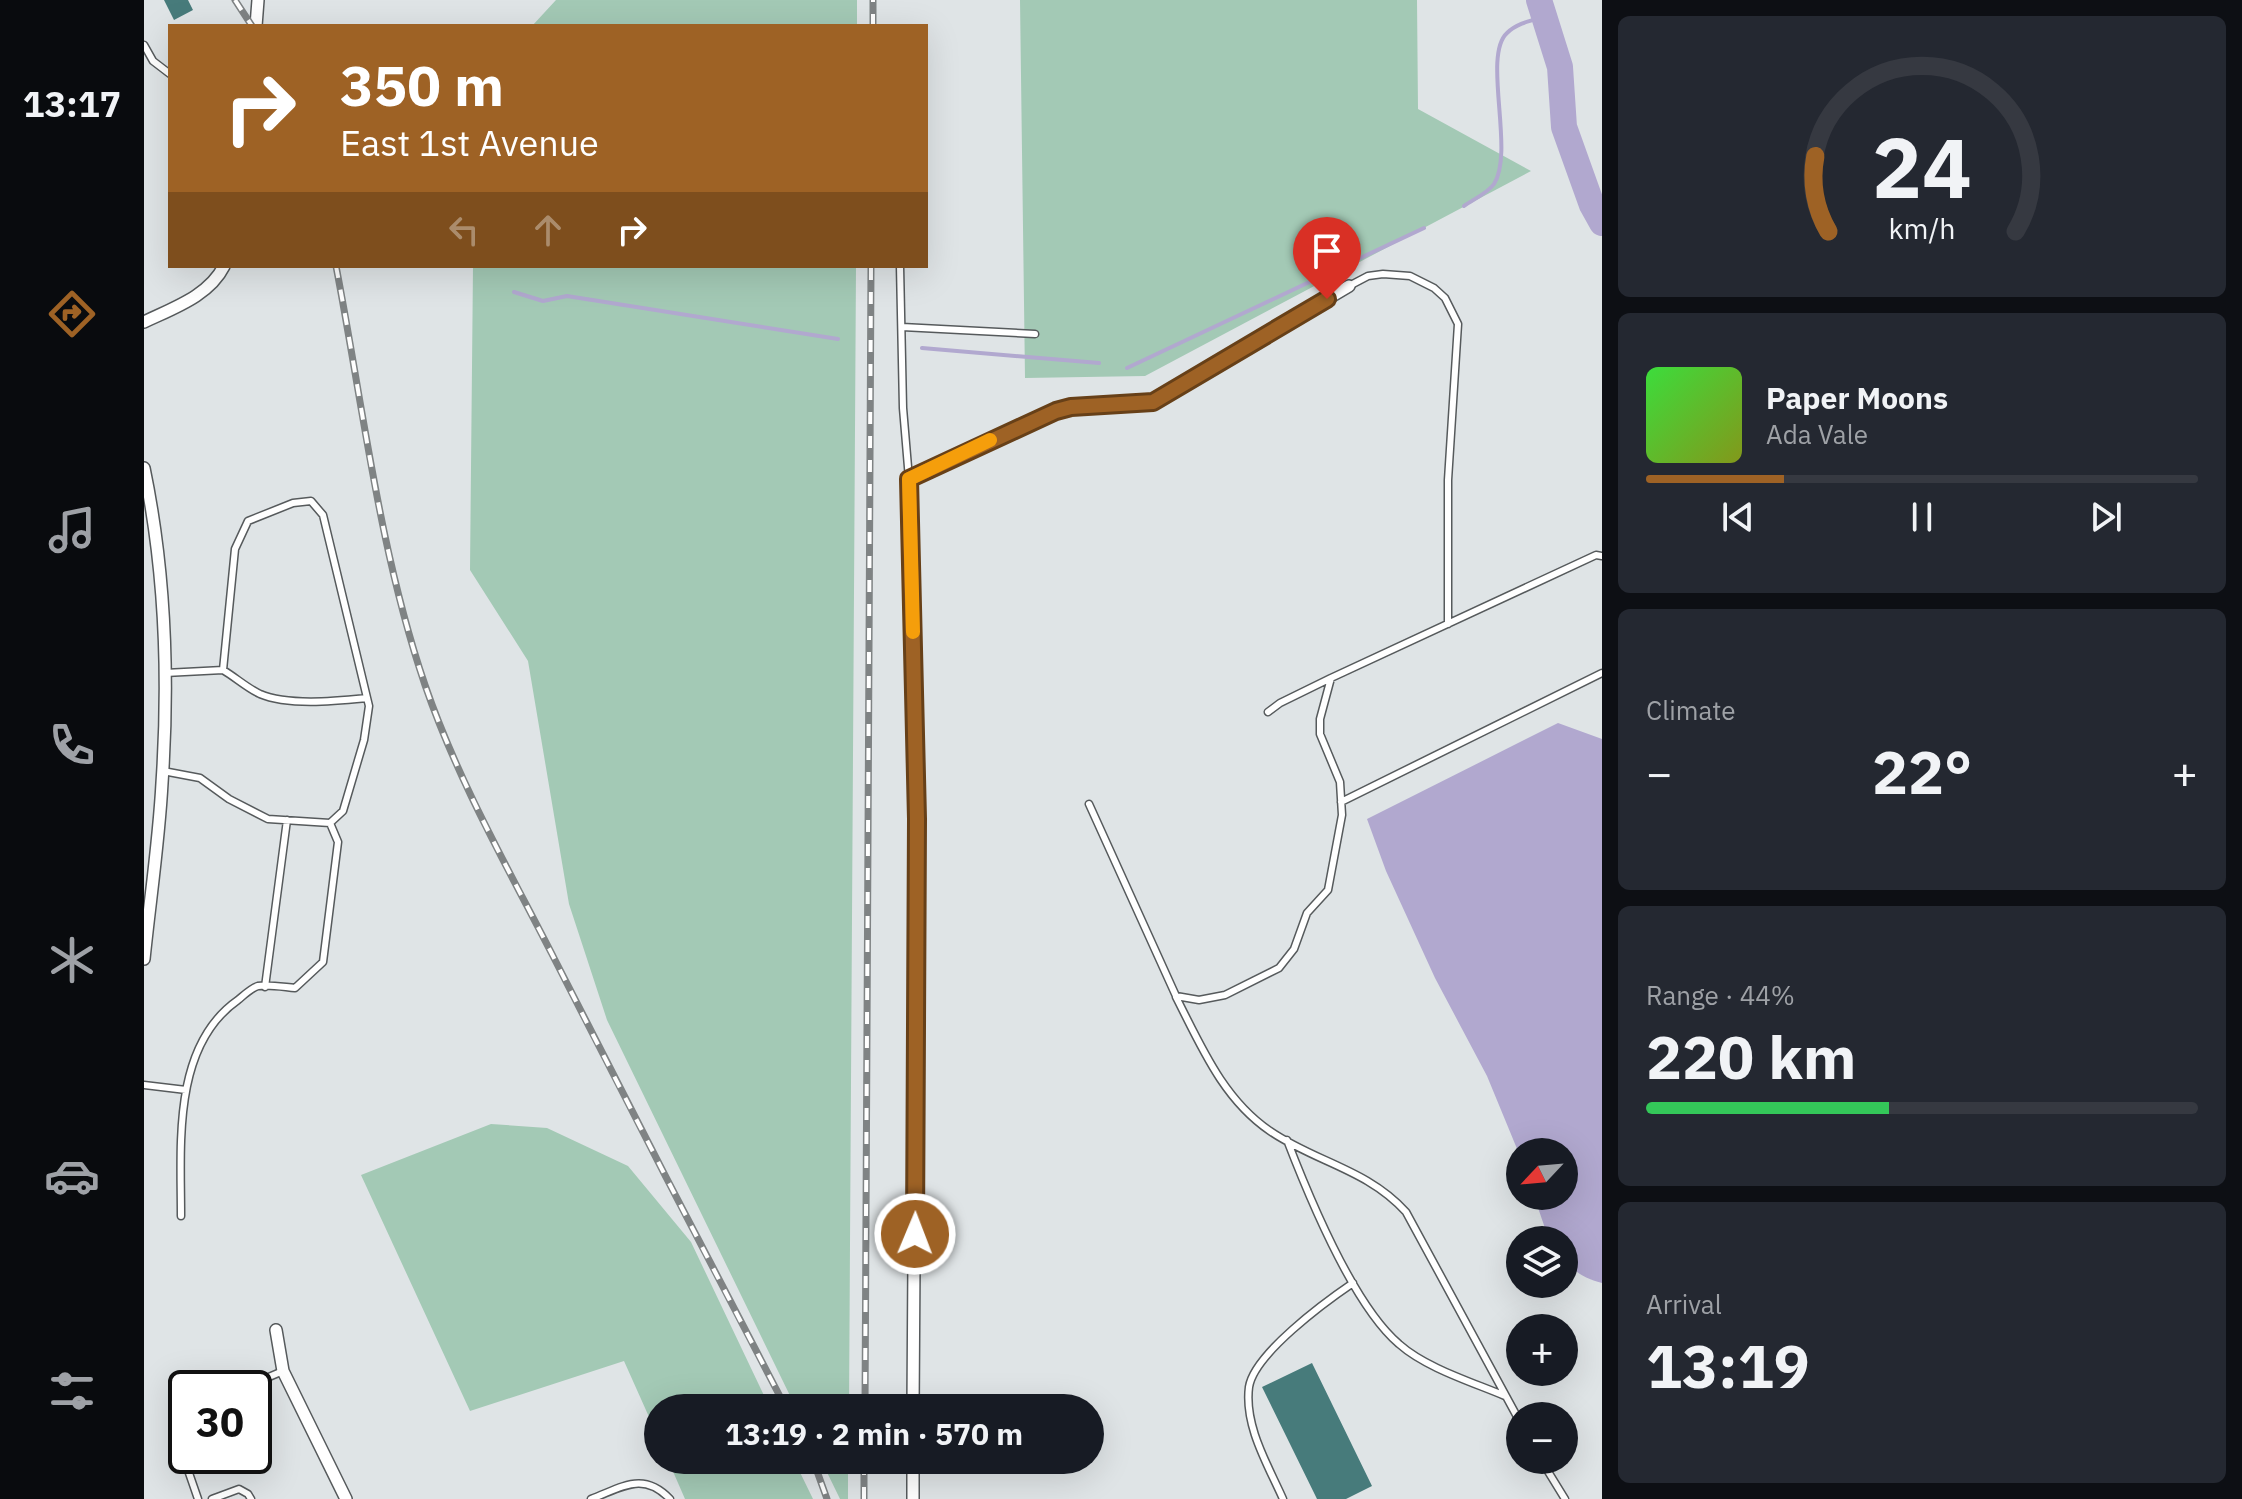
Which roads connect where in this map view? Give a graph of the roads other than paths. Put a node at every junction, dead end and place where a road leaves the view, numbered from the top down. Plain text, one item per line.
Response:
1 (258, 0) edge
2 (256, 24) edge
3 (144, 45) edge
4 (168, 72) edge
5 (222, 268) edge
6 (900, 268) edge
7 (1349, 286) joint
8 (144, 322) edge
9 (902, 327) junction
10 (1035, 334) dead end
11 (144, 468) edge
12 (909, 479) junction
13 (1602, 556) edge
14 (1448, 624) junction
15 (223, 670) junction
16 (165, 673) junction
17 (1602, 673) edge
18 (1331, 678) junction
19 (367, 698) junction
20 (1268, 712) dead end
21 (163, 771) junction
22 (1341, 802) junction
23 (1089, 804) dead end
24 (287, 820) junction
25 (330, 823) junction
26 (147, 889) edge
27 (144, 959) edge
28 (265, 987) junction
29 (1176, 996) junction
30 (144, 1085) edge
31 (186, 1090) junction
32 (1287, 1140) junction
33 (181, 1216) dead end
34 (1353, 1283) junction
35 (276, 1330) dead end
36 (283, 1371) junction
37 (272, 1376) edge
38 (913, 1394) edge
39 (1506, 1396) junction
40 (1509, 1402) edge
41 (189, 1474) edge
42 (913, 1474) edge
43 (1550, 1474) edge
44 (198, 1499) edge
45 (212, 1499) edge
46 (251, 1499) edge
47 (346, 1499) edge
48 (591, 1499) edge
49 (670, 1499) edge
50 (913, 1499) edge
51 (1283, 1499) edge
52 (1565, 1499) edge

1 - 2 street
3 - 4 lane
5 - 8 street
6 - 9 lane
7 - 12 street
7 - 14 lane
9 - 10 lane
9 - 12 lane
11 - 16 street
12 - 38 street
13 - 14 lane
14 - 18 lane
15 - 16 lane
15 - 19 lane
15 - 19 lane
16 - 21 street
17 - 22 lane
18 - 20 lane
18 - 22 lane
19 - 25 lane
21 - 24 lane
21 - 26 street
22 - 29 lane
23 - 29 lane
24 - 25 lane
24 - 28 lane
25 - 28 lane
26 - 27 street
28 - 31 lane
29 - 32 lane
30 - 31 lane
31 - 33 lane
32 - 34 lane
32 - 39 lane
34 - 39 lane
34 - 51 lane
35 - 36 street
36 - 37 lane
36 - 47 street
39 - 40 lane
41 - 44 lane
42 - 50 street
43 - 52 lane
45 - 46 lane
48 - 49 lane

